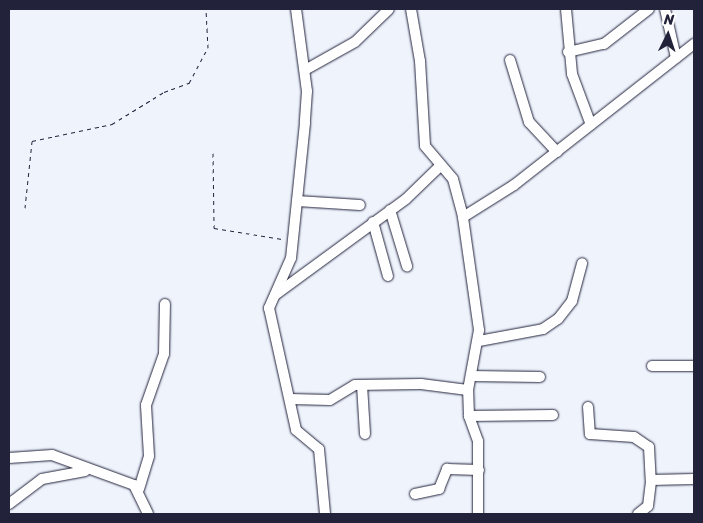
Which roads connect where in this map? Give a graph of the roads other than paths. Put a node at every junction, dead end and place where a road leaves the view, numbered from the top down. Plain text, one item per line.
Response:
1 (296, 9) edge
2 (389, 9) edge
3 (411, 9) edge
4 (566, 9) edge
5 (649, 9) edge
6 (665, 9) edge
7 (694, 44) edge
8 (568, 52) junction
9 (676, 58) junction
10 (510, 60) dead end
11 (305, 70) junction
12 (591, 125) junction
13 (557, 152) junction
14 (440, 166) junction
15 (297, 201) junction
16 (360, 205) dead end
17 (390, 210) junction
18 (463, 216) junction
19 (372, 222) junction
20 (582, 263) dead end
21 (407, 266) dead end
22 (388, 276) dead end
23 (274, 296) junction
24 (165, 304) dead end
25 (479, 341) junction
26 (652, 366) dead end
27 (694, 366) edge
28 (471, 376) junction
29 (540, 377) dead end
30 (362, 385) junction
31 (468, 390) junction
32 (290, 399) junction
33 (588, 407) dead end
34 (553, 415) dead end
35 (469, 416) junction
36 (365, 434) dead end
37 (9, 458) edge
38 (86, 470) junction
39 (479, 470) junction
40 (694, 479) edge
41 (651, 480) junction
42 (139, 489) junction
43 (415, 494) dead end
44 (9, 504) edge
45 (148, 514) edge
46 (325, 514) edge
47 (478, 514) edge
48 (638, 514) edge

1 - 11 street
2 - 11 street
3 - 14 street
4 - 8 street
5 - 8 street
6 - 9 street
7 - 9 street
8 - 12 street
9 - 12 street
10 - 13 street
11 - 15 street
12 - 13 street
13 - 18 street
14 - 17 street
14 - 18 street
15 - 16 street
15 - 23 street
17 - 19 street
17 - 21 street
18 - 25 street
19 - 22 street
19 - 23 street
20 - 25 street
23 - 32 street
24 - 42 street
25 - 28 street
26 - 27 street
28 - 29 street
28 - 31 street
30 - 31 street
30 - 32 street
30 - 36 street
31 - 35 street
32 - 46 street
33 - 41 street
34 - 35 street
35 - 39 street
37 - 38 street
38 - 42 street
38 - 44 street
39 - 43 street
39 - 47 street
40 - 41 street
41 - 48 street
42 - 45 street

